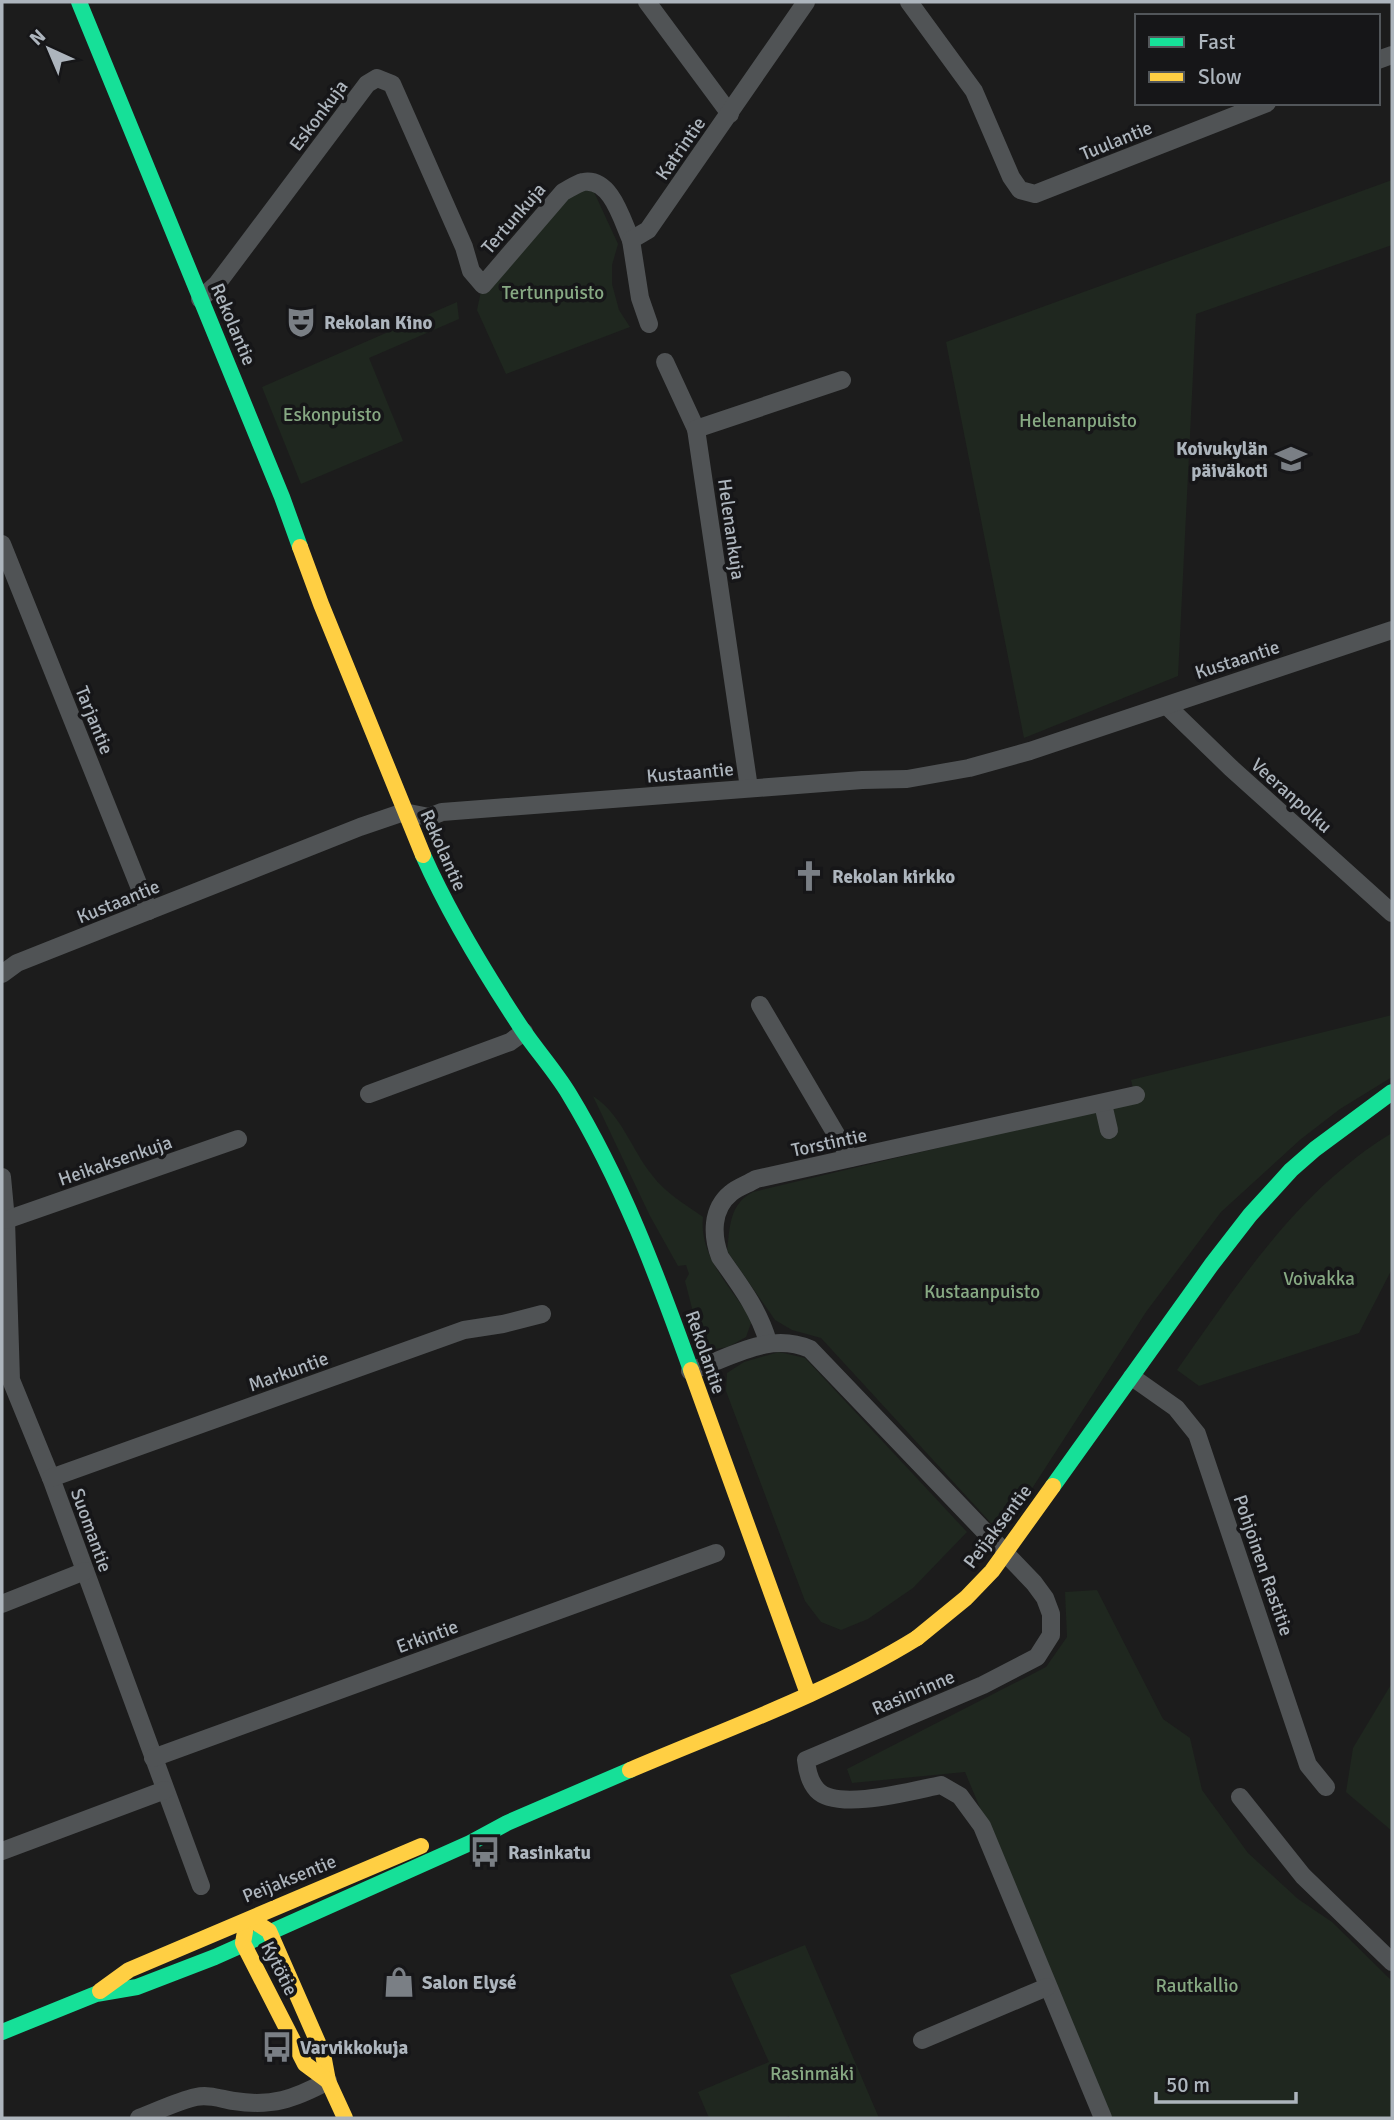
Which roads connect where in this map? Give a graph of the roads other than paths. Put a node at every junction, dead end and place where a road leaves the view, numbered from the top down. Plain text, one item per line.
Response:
1 (79, 2) edge
2 (648, 2) edge
3 (806, 2) edge
4 (909, 2) edge
5 (1262, 105) edge
6 (730, 114) junction
7 (631, 240) junction
8 (464, 247) joint
9 (201, 299) junction
10 (649, 324) dead end
11 (666, 362) dead end
12 (842, 380) dead end
13 (696, 429) junction
14 (2, 544) edge
15 (1392, 630) edge
16 (1167, 706) junction
17 (749, 788) junction
18 (404, 812) junction
19 (149, 911) junction
20 (1392, 913) edge
21 (2, 974) edge
22 (760, 1005) dead end
23 (524, 1032) junction
24 (1392, 1092) edge
25 (369, 1094) dead end
26 (1136, 1095) dead end
27 (1103, 1104) junction
28 (1109, 1130) dead end
29 (237, 1139) dead end
30 (850, 1158) junction
31 (2, 1177) edge
32 (6, 1220) junction
33 (542, 1314) dead end
34 (768, 1342) junction
35 (690, 1371) junction
36 (1132, 1377) junction
37 (7, 1383) edge
38 (51, 1478) junction
39 (716, 1553) dead end
40 (85, 1571) junction
41 (2, 1605) edge
42 (808, 1694) junction
43 (153, 1758) junction
44 (1326, 1787) dead end
45 (164, 1790) junction
46 (1240, 1797) dead end
47 (507, 1824) junction
48 (2, 1851) edge
49 (201, 1886) dead end
50 (248, 1918) junction
51 (269, 1931) junction
52 (243, 1943) junction
53 (1392, 1962) edge
54 (1047, 1987) junction
55 (96, 1994) junction
56 (2, 2032) edge
57 (922, 2040) dead end
58 (328, 2081) junction
59 (139, 2118) edge
60 (345, 2118) edge
61 (1103, 2118) edge

1 - 9 main road, Rekolantie
2 - 6 street
3 - 6 street, Katrintie
4 - 5 street, Tuulantie
6 - 7 street, Katrintie
7 - 8 street, Tertunkuja
7 - 10 street
8 - 9 street, Eskonkuja
9 - 18 main road, Rekolantie
11 - 13 street
12 - 13 street
13 - 17 street, Helenankuja
14 - 19 street, Tarjantie
15 - 16 street, Kustaantie
16 - 17 street, Kustaantie
16 - 20 street, Veeranpolku
17 - 18 street, Kustaantie
18 - 19 street, Kustaantie
18 - 23 main road, Rekolantie
19 - 21 street, Kustaantie
22 - 30 street
23 - 25 street
23 - 35 main road, Rekolantie
24 - 36 main road, Peijaksentie
26 - 27 street, Torstintie
27 - 28 street
27 - 30 street, Torstintie
29 - 32 street, Heikaksenkuja
30 - 34 street, Torstintie
31 - 32 street, Suomantie
32 - 37 street, Suomantie
33 - 38 street, Markuntie
34 - 35 street, Rasinrinne
34 - 54 street, Rasinrinne
35 - 42 main road, Rekolantie
36 - 42 main road, Peijaksentie, bridge
36 - 44 street, Pohjoinen Rastitie
37 - 38 street, Suomantie
38 - 40 street, Suomantie
39 - 43 street, Erkintie
40 - 41 street
40 - 43 street, Suomantie
42 - 47 main road, Peijaksentie
43 - 45 street, Suomantie
45 - 48 street
45 - 49 street, Suomantie
46 - 53 street
47 - 50 main road, Peijaksentie
47 - 51 main road, Peijaksentie
50 - 51 main road, Kytötie
50 - 52 main road, Kytötie
50 - 55 main road, Peijaksentie
51 - 52 main road, Peijaksentie
51 - 58 main road, Kytötie
52 - 55 main road, Peijaksentie
52 - 58 main road, Kytötie
54 - 57 street
54 - 61 street, Rasinrinne
55 - 56 main road, Peijaksentie
58 - 59 street
58 - 60 main road, Kytötie

